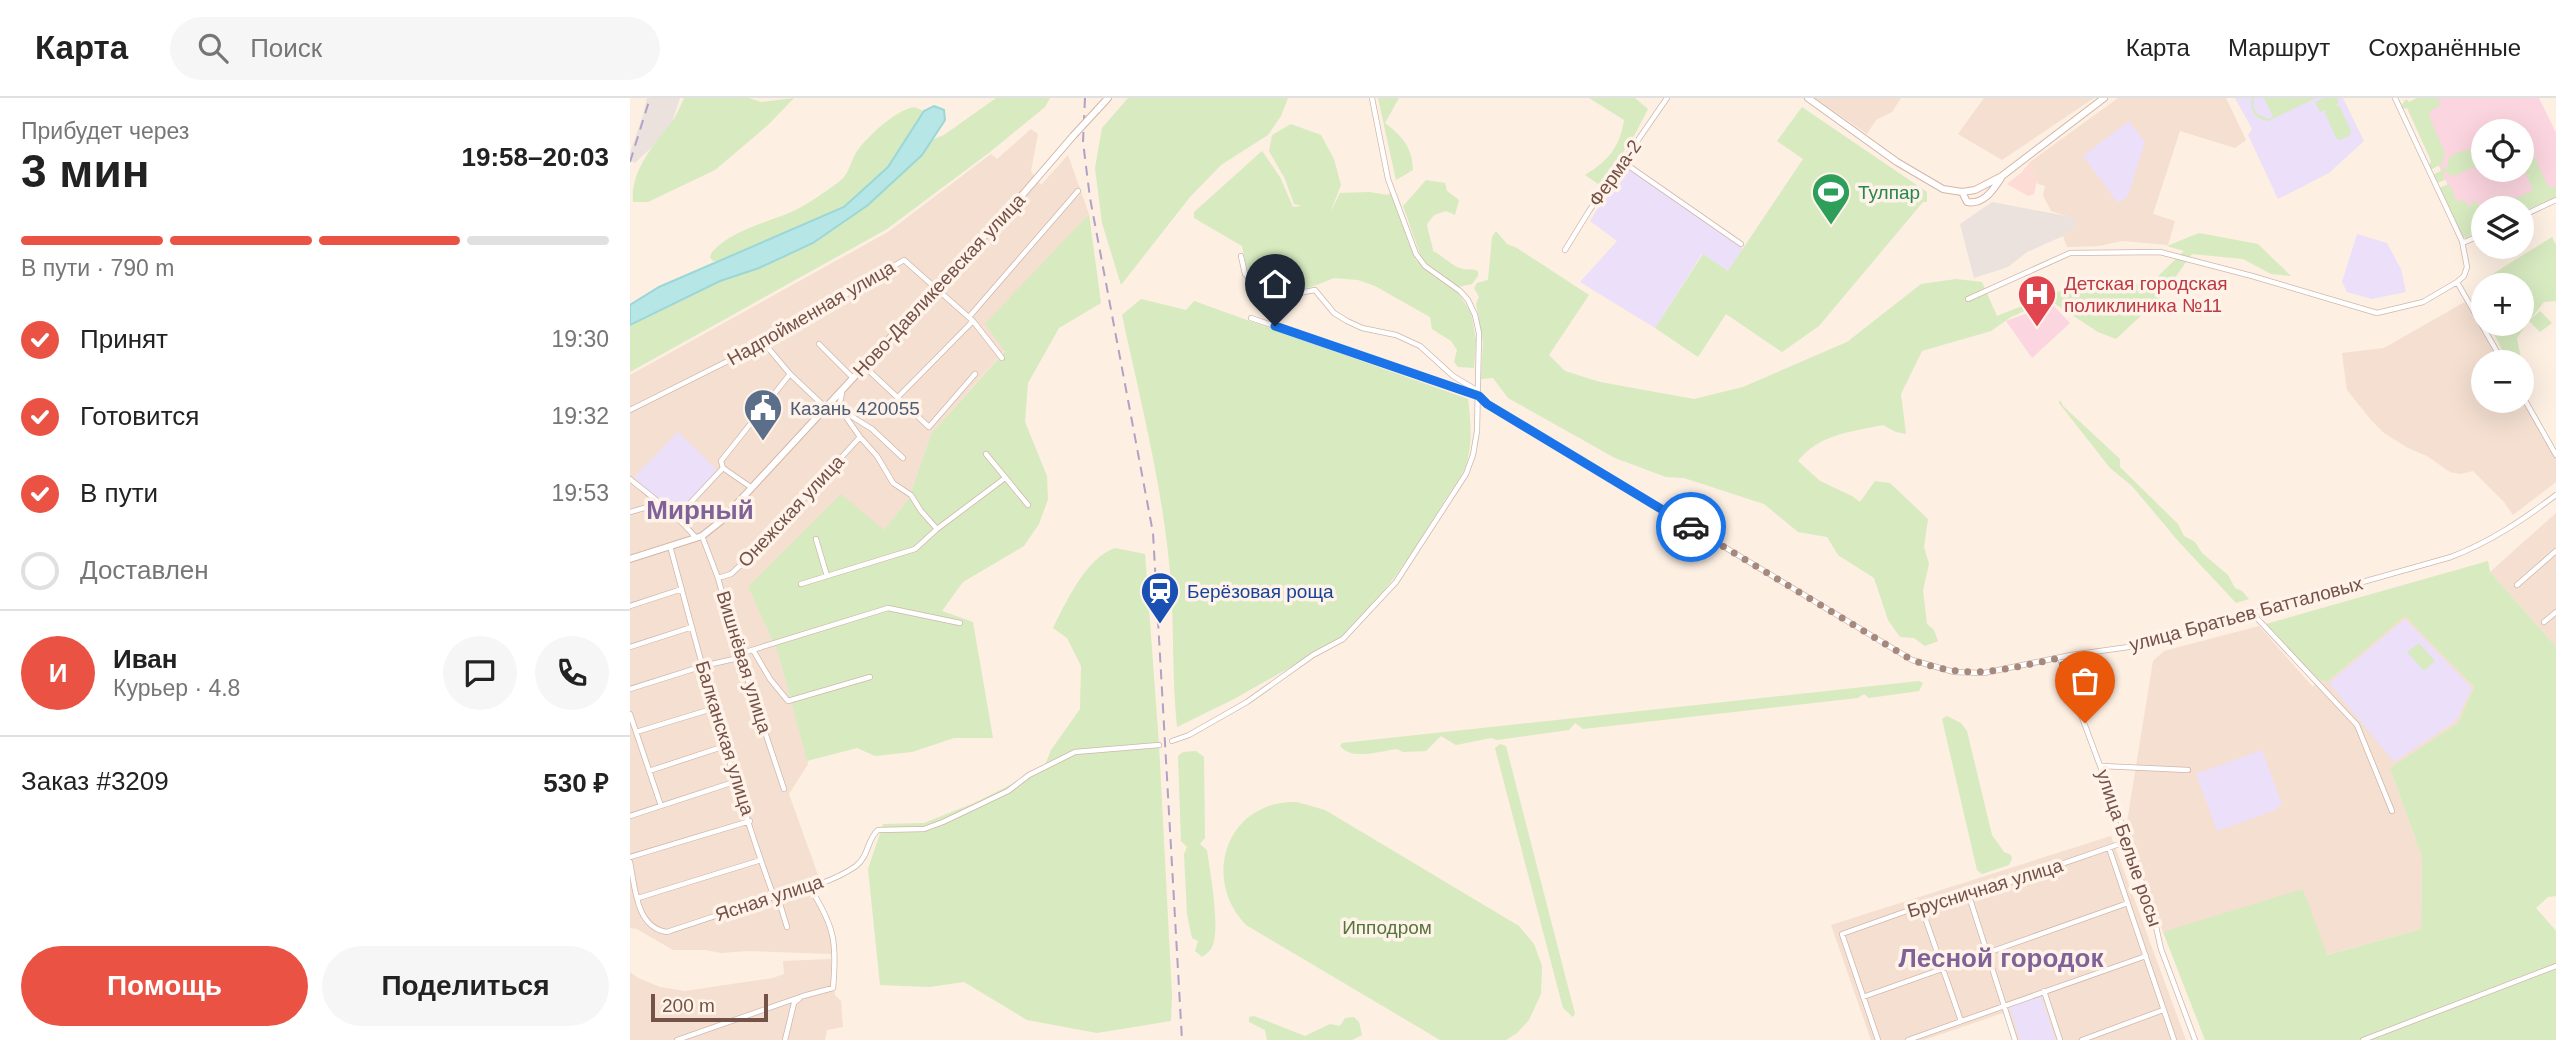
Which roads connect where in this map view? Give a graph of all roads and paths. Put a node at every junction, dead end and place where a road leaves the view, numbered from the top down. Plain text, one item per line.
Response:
1 (1108, 98) edge
2 (1372, 98) edge
3 (1667, 98) edge
4 (1808, 98) edge
5 (2104, 98) edge
6 (2395, 98) edge
7 (1623, 162) junction
8 (2002, 176) junction
9 (1078, 191) dead end
10 (1962, 192) junction
11 (2556, 200) edge
12 (2534, 210) edge
13 (2471, 239) edge
14 (2462, 241) junction
15 (1741, 244) dead end
16 (1565, 250) dead end
17 (1241, 256) dead end
18 (2457, 282) junction
19 (936, 287) junction
20 (1968, 299) dead end
21 (1251, 318) dead end
22 (971, 319) junction
23 (764, 344) junction
24 (819, 345) dead end
25 (2496, 350) edge
26 (1002, 358) dead end
27 (864, 366) junction
28 (790, 374) junction
29 (975, 374) dead end
30 (853, 378) junction
31 (843, 388) junction
32 (1478, 394) junction
33 (898, 397) junction
34 (827, 406) junction
35 (841, 409) junction
36 (630, 410) edge
37 (2532, 413) edge
38 (860, 437) junction
39 (986, 454) dead end
40 (2556, 455) edge
41 (903, 458) dead end
42 (723, 468) junction
43 (1005, 478) junction
44 (630, 479) edge
45 (752, 488) junction
46 (2556, 495) edge
47 (658, 504) junction
48 (1028, 505) dead end
49 (630, 512) edge
50 (677, 517) junction
51 (937, 529) junction
52 (699, 537) junction
53 (816, 539) dead end
54 (669, 545) junction
55 (2556, 551) edge
56 (630, 559) edge
57 (827, 576) junction
58 (718, 578) junction
59 (801, 584) dead end
60 (2517, 585) dead end
61 (682, 589) junction
62 (630, 606) edge
63 (2556, 612) edge
64 (2253, 614) junction
65 (2544, 622) dead end
66 (960, 623) dead end
67 (692, 627) junction
68 (630, 647) edge
69 (752, 650) junction
70 (739, 654) junction
71 (2060, 658) junction
72 (703, 666) junction
73 (870, 677) dead end
74 (630, 689) edge
75 (715, 708) junction
76 (630, 714) edge
77 (636, 732) junction
78 (1172, 741) dead end
79 (1159, 745) dead end
80 (725, 746) junction
81 (2102, 766) junction
82 (2188, 770) dead end
83 (649, 771) junction
84 (737, 781) junction
85 (785, 789) dead end
86 (661, 806) junction
87 (2392, 811) dead end
88 (630, 816) edge
89 (750, 821) junction
90 (2129, 841) junction
91 (2109, 848) junction
92 (630, 859) edge
93 (761, 860) junction
94 (810, 888) junction
95 (1969, 896) junction
96 (774, 897) junction
97 (638, 898) junction
98 (2128, 903) junction
99 (1922, 906) junction
100 (787, 927) dead end
101 (1987, 952) junction
102 (2146, 956) junction
103 (2556, 966) edge
104 (1942, 968) junction
105 (2044, 991) junction
106 (803, 996) junction
107 (1863, 997) junction
108 (2005, 1005) junction
109 (2163, 1010) junction
110 (1962, 1021) junction
111 (678, 1040) edge
112 (785, 1040) edge
113 (1878, 1040) edge
114 (1908, 1040) edge
115 (2015, 1040) edge
116 (2060, 1040) edge
117 (2082, 1040) edge
118 (2174, 1040) edge
119 (2195, 1040) edge
120 (2363, 1040) edge

1 - 19 street, Ново-Давликеевская улица, bridge
2 - 32 street
3 - 7 street, Ферма-2
4 - 10 street
5 - 8 street
6 - 14 street
7 - 15 street
7 - 16 street, Ферма-2
8 - 10 street
8 - 10 street
9 - 22 street
11 - 12 street
13 - 14 street
14 - 18 street
17 - 32 street
18 - 20 street
18 - 25 street
19 - 22 street, Надпойменная улица
19 - 23 street, Надпойменная улица
19 - 27 street, Ново-Давликеевская улица
21 - 32 street, улица Братьев Батталовых
22 - 26 street, Надпойменная улица
22 - 33 street
23 - 28 street
23 - 36 street, Надпойменная улица
24 - 30 street
27 - 30 street, Ново-Давликеевская улица
27 - 33 street
28 - 34 street
28 - 42 street
29 - 33 street
30 - 31 street, Ново-Давликеевская улица
31 - 34 street, Ново-Давликеевская улица
31 - 35 street
32 - 71 street, улица Братьев Батталовых
32 - 78 street
34 - 35 street
34 - 45 street, Ново-Давликеевская улица
35 - 38 street
35 - 41 street
37 - 40 street
38 - 51 street
38 - 58 street, Онежская улица
39 - 43 street
42 - 45 street
42 - 50 street
43 - 48 street
43 - 51 street
44 - 47 street
45 - 52 street, Ново-Давликеевская улица
46 - 64 street, улица Братьев Батталовых
47 - 49 street
47 - 50 street
50 - 52 street
51 - 57 street
52 - 54 street, Ново-Давликеевская улица
52 - 58 street, Вишнёвая улица
53 - 57 street
54 - 56 street, Ново-Давликеевская улица
54 - 61 street, Балканская улица
55 - 60 street
57 - 59 street
58 - 70 street, Вишнёвая улица
61 - 62 street
61 - 67 street, Балканская улица
63 - 65 street
64 - 71 street, улица Братьев Батталовых
64 - 87 street
66 - 69 street
67 - 68 street
67 - 72 street, Балканская улица
69 - 70 street
69 - 73 street
70 - 72 street
70 - 85 street, Вишнёвая улица
71 - 81 street, улица Белые росы
72 - 74 street
72 - 75 street, Балканская улица
75 - 77 street
75 - 80 street, Балканская улица
76 - 77 street
77 - 83 street
79 - 94 street, Ясная улица
80 - 83 street
80 - 84 street, Балканская улица
81 - 82 street
81 - 90 street, улица Белые росы
83 - 86 street
84 - 86 street
84 - 89 street, Балканская улица
86 - 88 street
89 - 92 street
89 - 93 street, Балканская улица
90 - 91 street, Брусничная улица
90 - 119 street, улица Белые росы
91 - 95 street, Брусничная улица
91 - 98 street
92 - 97 street
93 - 96 street, Балканская улица
93 - 97 street
94 - 96 street, Ясная улица
94 - 106 street
95 - 99 street, Брусничная улица
95 - 101 street
96 - 97 street, Ясная улица
96 - 100 street, Балканская улица
98 - 101 street
98 - 102 street
99 - 104 street
99 - 107 street, Брусничная улица
101 - 104 street
101 - 108 street
102 - 105 street
102 - 109 street
103 - 120 street
104 - 107 street
104 - 110 street
105 - 108 street
105 - 116 street
106 - 111 street
106 - 112 street
107 - 113 street
108 - 110 street
108 - 115 street
109 - 117 street
109 - 118 street
110 - 114 street

